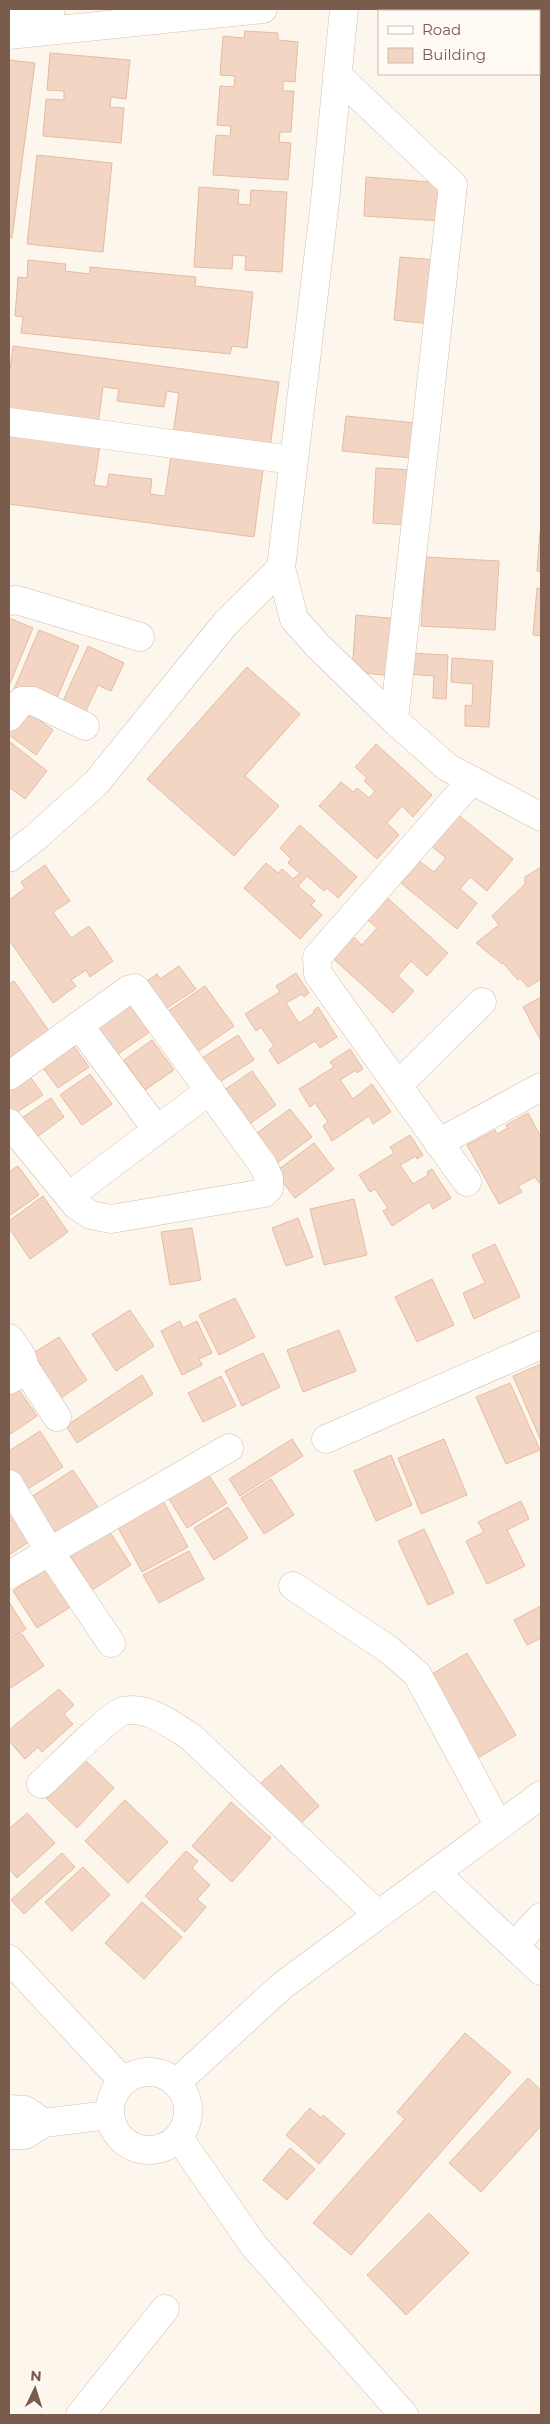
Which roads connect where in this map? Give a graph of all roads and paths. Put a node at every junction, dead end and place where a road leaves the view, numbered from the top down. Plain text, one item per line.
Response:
1 (50, 9) edge
2 (262, 9) edge
3 (344, 9) edge
4 (9, 13) edge
5 (9, 35) edge
6 (337, 75) junction
7 (9, 422) edge
8 (293, 460) junction
9 (281, 568) junction
10 (9, 601) edge
11 (140, 637) dead end
12 (9, 717) edge
13 (394, 720) junction
14 (85, 726) dead end
15 (471, 781) junction
16 (541, 817) edge
17 (9, 858) edge
18 (482, 1002) dead end
19 (78, 1025) junction
20 (9, 1076) edge
21 (398, 1085) junction
22 (541, 1087) edge
23 (210, 1090) junction
24 (9, 1123) edge
25 (157, 1130) junction
26 (438, 1143) junction
27 (467, 1182) dead end
28 (69, 1196) junction
29 (9, 1338) edge
30 (541, 1345) edge
31 (16, 1373) edge
32 (58, 1417) dead end
33 (326, 1439) dead end
34 (229, 1448) dead end
35 (9, 1484) edge
36 (50, 1552) junction
37 (9, 1575) edge
38 (293, 1586) dead end
39 (111, 1643) dead end
40 (41, 1784) dead end
41 (541, 1795) edge
42 (499, 1826) junction
43 (436, 1873) junction
44 (378, 1915) junction
45 (541, 1917) edge
46 (514, 1946) junction
47 (9, 1959) edge
48 (541, 1971) edge
49 (124, 2081) junction
50 (176, 2083) junction
51 (9, 2109) edge
52 (109, 2115) junction
53 (44, 2123) junction
54 (9, 2135) edge
55 (178, 2138) junction
56 (165, 2309) dead end
57 (80, 2415) edge
58 (404, 2415) edge

1 - 4 street
2 - 5 street
3 - 6 street
6 - 8 street
6 - 13 street
7 - 8 street
8 - 9 street
9 - 13 street
9 - 17 street
10 - 11 street
12 - 14 street
13 - 15 street
15 - 16 street
15 - 21 street
18 - 21 street
19 - 20 street
19 - 23 street
19 - 25 street
21 - 26 street
22 - 26 street
23 - 25 street
23 - 28 street
24 - 28 street
25 - 28 street
26 - 27 street
29 - 31 street
30 - 33 street
31 - 32 street
34 - 36 street
35 - 36 street
36 - 37 street
36 - 39 street
38 - 42 street
40 - 44 street
41 - 42 street
42 - 43 street
43 - 44 street
43 - 46 street
44 - 50 street
45 - 46 street
46 - 48 street
47 - 49 street
49 - 50 street
49 - 52 street
50 - 55 street
51 - 53 street
52 - 53 street
52 - 55 street
53 - 54 street
55 - 58 street
56 - 57 street

